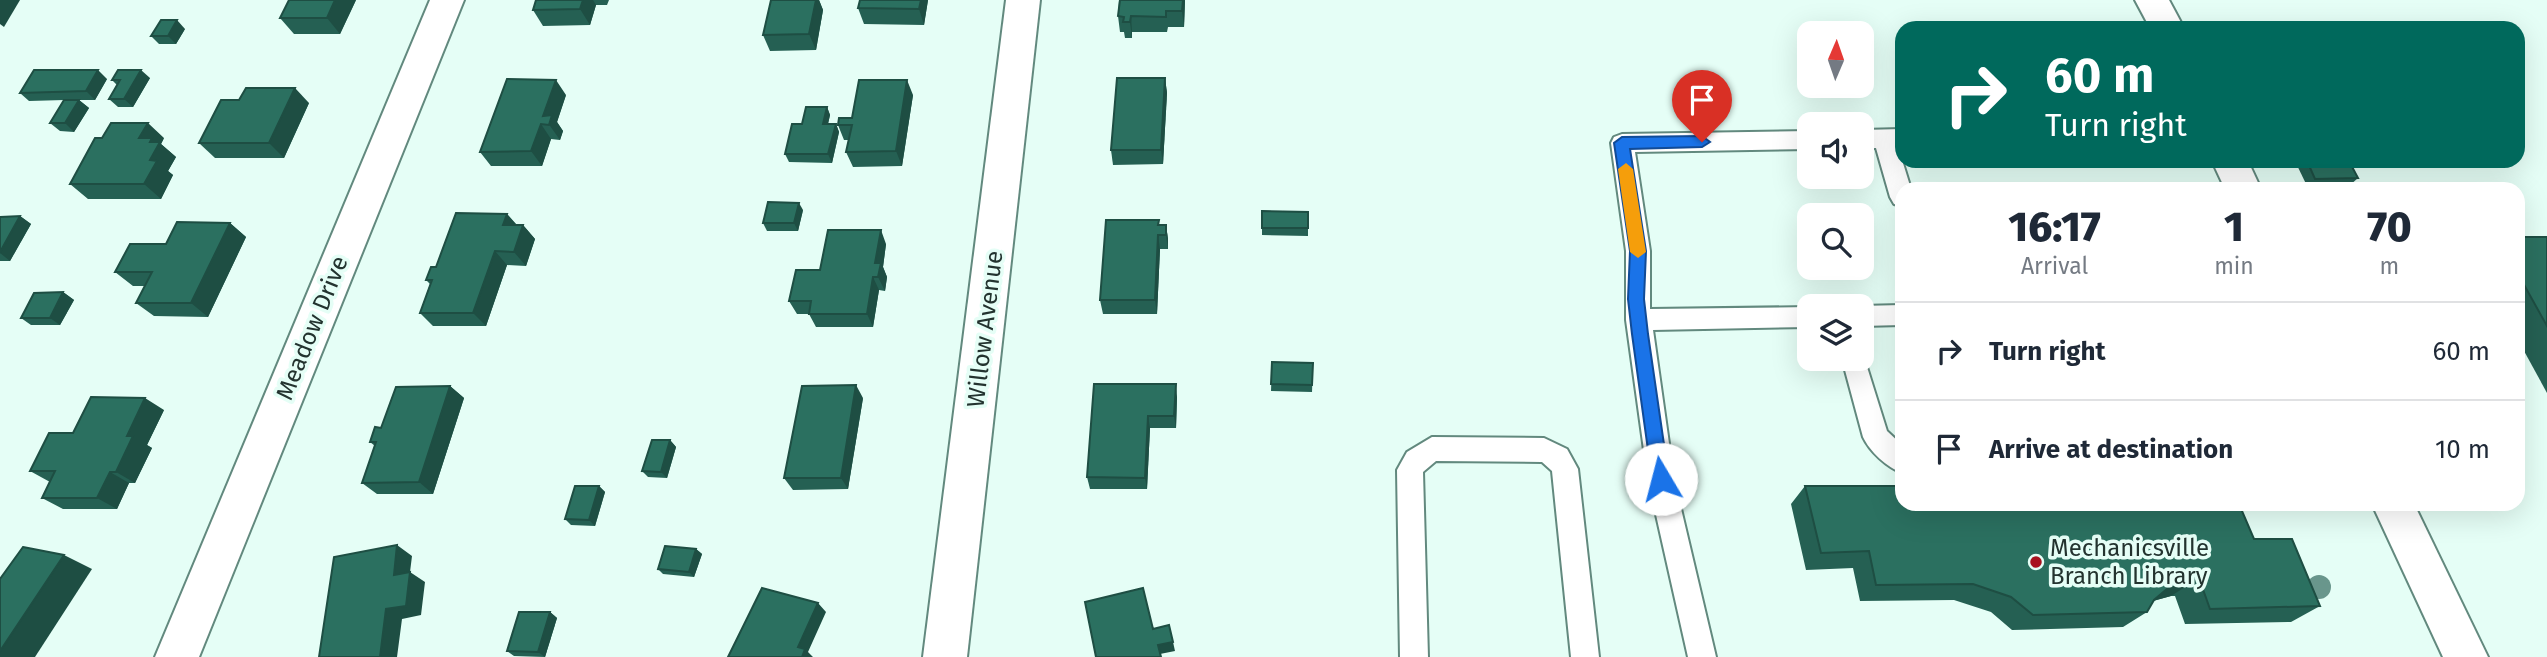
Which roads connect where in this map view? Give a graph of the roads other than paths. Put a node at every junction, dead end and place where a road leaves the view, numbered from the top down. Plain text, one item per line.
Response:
1 (447, 0) edge
2 (1024, 0) edge
3 (2152, 0) edge
4 (2163, 21) edge
5 (1883, 138) edge
6 (1797, 140) edge
7 (1897, 182) edge
8 (1895, 315) edge
9 (1874, 316) edge
10 (1797, 317) edge
11 (1638, 320) junction
12 (1857, 371) edge
13 (1895, 455) edge
14 (2396, 511) edge
15 (177, 657) edge
16 (944, 657) edge
17 (1414, 657) edge
18 (1585, 657) edge
19 (1702, 657) edge
20 (2466, 657) edge

1 - 15 street, Meadow Drive
2 - 16 street, Willow Avenue
3 - 4 street
5 - 7 lane
6 - 11 lane
8 - 9 lane
10 - 11 lane
11 - 19 lane
12 - 13 lane
14 - 20 street
17 - 18 lane

